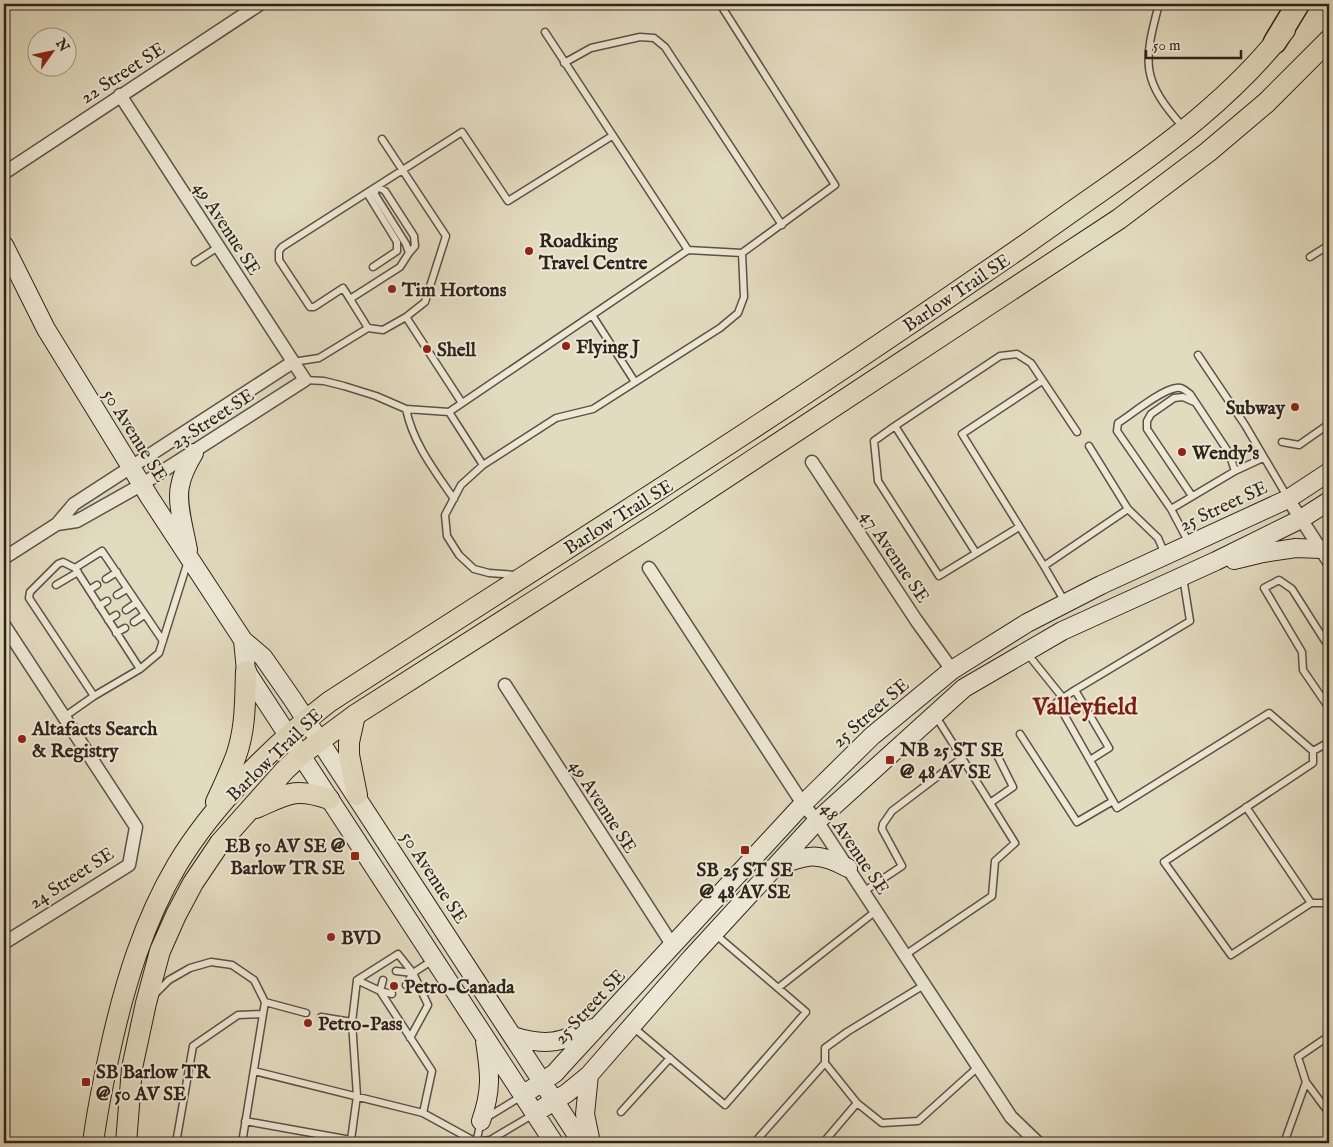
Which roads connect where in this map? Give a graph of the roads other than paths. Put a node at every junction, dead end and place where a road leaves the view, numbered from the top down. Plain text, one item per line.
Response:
1 (260, 4) edge
2 (720, 4) edge
3 (1159, 4) edge
4 (1298, 4) edge
5 (1304, 4) edge
6 (544, 32) dead end
7 (1329, 40) edge
8 (1275, 42) junction
9 (564, 63) junction
10 (120, 95) junction
11 (1184, 129) junction
12 (612, 136) junction
13 (382, 139) dead end
14 (403, 170) junction
15 (4, 173) edge
16 (378, 187) junction
17 (367, 193) junction
18 (782, 225) junction
19 (4, 245) edge
20 (1329, 245) edge
21 (218, 247) junction
22 (688, 250) junction
23 (742, 253) junction
24 (409, 254) junction
25 (1310, 257) dead end
26 (195, 262) dead end
27 (373, 268) dead end
28 (350, 299) junction
29 (592, 315) junction
30 (406, 317) junction
31 (368, 328) junction
32 (1198, 355) dead end
33 (293, 362) junction
34 (305, 380) junction
35 (1042, 381) junction
36 (635, 382) junction
37 (1195, 402) junction
38 (462, 403) junction
39 (406, 409) junction
40 (449, 412) junction
41 (1329, 424) edge
42 (895, 426) junction
43 (1077, 432) dead end
44 (1282, 442) dead end
45 (1088, 446) dead end
46 (194, 453) junction
47 (1263, 458) junction
48 (812, 462) dead end
49 (483, 465) junction
50 (130, 466) junction
51 (1235, 471) junction
52 (1329, 472) edge
53 (141, 485) junction
54 (1192, 496) junction
55 (454, 499) junction
56 (1288, 499) junction
57 (1329, 501) edge
58 (1128, 509) junction
59 (1171, 509) junction
60 (1301, 519) junction
61 (57, 524) junction
62 (1019, 527) junction
63 (1190, 544) junction
64 (976, 553) junction
65 (1166, 555) junction
66 (1325, 556) edge
67 (189, 557) junction
68 (4, 558) edge
69 (1216, 561) junction
70 (1044, 566) junction
71 (649, 568) dead end
72 (76, 570) junction
73 (117, 572) junction
74 (523, 576) junction
75 (1183, 576) junction
76 (106, 579) dead end
77 (56, 585) dead end
78 (97, 585) dead end
79 (127, 589) junction
80 (89, 590) junction
81 (117, 595) dead end
82 (107, 601) dead end
83 (136, 603) junction
84 (1066, 603) junction
85 (99, 606) junction
86 (126, 610) dead end
87 (116, 615) dead end
88 (144, 615) junction
89 (108, 620) junction
90 (134, 622) dead end
91 (1078, 624) junction
92 (4, 625) edge
93 (125, 628) dead end
94 (116, 633) junction
95 (244, 640) junction
96 (163, 641) junction
97 (1328, 642) edge
98 (1026, 651) junction
99 (140, 669) junction
100 (952, 670) junction
101 (246, 671) junction
102 (505, 685) dead end
103 (1075, 690) junction
104 (94, 696) junction
105 (1063, 698) junction
106 (1329, 708) edge
107 (935, 714) junction
108 (355, 715) junction
109 (64, 717) junction
110 (306, 720) junction
111 (1020, 734) dead end
112 (288, 736) junction
113 (320, 740) junction
114 (1329, 742) edge
115 (1313, 751) junction
116 (996, 753) dead end
117 (301, 755) junction
118 (962, 758) junction
119 (1090, 760) junction
120 (356, 795) junction
121 (329, 799) junction
122 (1113, 801) junction
123 (990, 803) junction
124 (803, 804) junction
125 (1246, 807) junction
126 (249, 811) junction
127 (817, 821) junction
128 (207, 822) junction
129 (848, 868) junction
130 (772, 870) junction
131 (863, 892) junction
132 (1329, 903) edge
133 (1311, 904) junction
134 (876, 911) junction
135 (714, 934) junction
136 (4, 943) edge
137 (673, 946) junction
138 (905, 955) junction
139 (434, 959) junction
140 (396, 971) dead end
141 (413, 972) junction
142 (357, 980) junction
143 (382, 980) dead end
144 (406, 985) dead end
145 (924, 985) junction
146 (778, 988) junction
147 (380, 991) junction
148 (392, 994) dead end
149 (265, 1002) junction
150 (146, 1003) junction
151 (306, 1013) dead end
152 (263, 1014) junction
153 (321, 1017) dead end
154 (352, 1022) junction
155 (600, 1025) junction
156 (632, 1026) junction
157 (484, 1036) junction
158 (513, 1036) junction
159 (1329, 1036) edge
160 (410, 1038) junction
161 (670, 1058) junction
162 (825, 1063) junction
163 (978, 1067) junction
164 (254, 1071) junction
165 (589, 1075) junction
166 (543, 1082) junction
167 (1306, 1082) junction
168 (523, 1095) junction
169 (357, 1096) junction
170 (555, 1101) junction
171 (857, 1103) junction
172 (621, 1112) dead end
173 (423, 1113) junction
174 (535, 1113) junction
175 (1329, 1113) edge
176 (246, 1121) junction
177 (481, 1121) junction
178 (93, 1143) edge
179 (126, 1143) edge
180 (176, 1143) edge
181 (242, 1143) edge
182 (476, 1143) edge
183 (554, 1143) edge
184 (582, 1143) edge
185 (591, 1143) edge
186 (754, 1143) edge
187 (823, 1143) edge
188 (1038, 1143) edge
189 (1284, 1143) edge

1 - 10 street, 22 Street SE
2 - 18 lane
3 - 11 lane
4 - 8 highway
5 - 8 main road, Barlow Trail SE
6 - 9 lane
7 - 108 main road, Barlow Trail SE
8 - 11 main road, Barlow Trail SE
9 - 12 lane
9 - 18 lane
10 - 15 street, 22 Street SE
10 - 21 street, 49 Avenue SE
11 - 74 main road, Barlow Trail SE
12 - 14 lane
12 - 22 lane
13 - 14 lane
14 - 16 lane
14 - 30 lane
16 - 17 lane
16 - 24 lane
16 - 24 lane
17 - 27 lane
17 - 28 lane
18 - 23 lane
19 - 50 street, 50 Avenue SE
20 - 25 lane
21 - 26 lane
21 - 33 street, 49 Avenue SE
22 - 23 lane
22 - 29 lane
23 - 36 lane
24 - 28 lane
28 - 31 lane
29 - 36 lane
29 - 38 lane
30 - 31 lane
30 - 38 lane
31 - 33 lane
32 - 47 lane
33 - 34 street, 49 Avenue SE
33 - 50 street, 23 Street SE
34 - 39 lane
34 - 46 street, 23 Street SE
35 - 42 lane
35 - 43 lane
35 - 62 lane
36 - 49 lane
37 - 51 lane
37 - 54 lane
37 - 59 lane
38 - 40 lane
39 - 40 lane
39 - 55 lane
40 - 49 lane
41 - 44 lane
42 - 64 lane
42 - 64 lane
45 - 58 lane
46 - 53 street, 23 Street SE
46 - 67 street
47 - 51 lane
47 - 56 lane
48 - 100 street, 47 Avenue SE
49 - 55 lane
50 - 53 street, 50 Avenue SE
50 - 61 street, 23 Street SE
51 - 54 lane
52 - 56 street, 25 Street SE
53 - 61 street, 23 Street SE
53 - 67 street, 50 Avenue SE
54 - 59 lane
55 - 74 lane
56 - 60 street
56 - 63 street, 25 Street SE
57 - 60 street
58 - 65 lane
58 - 70 lane
59 - 63 lane
60 - 66 street
60 - 69 street
61 - 68 street, 23 Street SE
62 - 64 lane
62 - 70 lane
63 - 65 street, 25 Street SE
65 - 84 street, 25 Street SE
66 - 69 street
67 - 95 street, 50 Avenue SE
67 - 96 lane
69 - 75 street
70 - 84 lane
71 - 124 street, 48 Avenue SE
72 - 73 lane
72 - 77 lane
72 - 80 lane
72 - 104 lane
73 - 76 lane
73 - 79 lane
74 - 110 main road, Barlow Trail SE
75 - 91 street
75 - 103 lane
78 - 80 lane
79 - 81 lane
79 - 83 lane
80 - 85 lane
82 - 85 lane
83 - 86 lane
83 - 88 lane
84 - 91 street
84 - 100 street, 25 Street SE
85 - 89 lane
87 - 89 lane
88 - 90 lane
88 - 96 lane
89 - 94 lane
91 - 98 street
92 - 109 street
93 - 94 lane
94 - 99 lane
95 - 101 street, 50 Avenue SE
95 - 110 street, 50 Avenue SE
96 - 99 lane
97 - 106 lane
98 - 105 lane
98 - 107 street
99 - 104 lane
100 - 124 street, 25 Street SE
101 - 112 street, 50 Avenue SE
101 - 128 main road
102 - 137 street, 49 Avenue SE
103 - 105 lane
103 - 119 lane
104 - 109 lane
105 - 119 lane
107 - 118 lane
107 - 127 street
108 - 113 main road, Barlow Trail SE
108 - 120 main road
109 - 136 street, 24 Street SE
110 - 112 main road, Barlow Trail SE
110 - 113 street, 50 Avenue SE
111 - 122 lane
112 - 117 street, 50 Avenue SE
112 - 128 main road, Barlow Trail SE
113 - 117 main road, Barlow Trail SE
113 - 120 street, 50 Avenue SE
114 - 115 lane
115 - 122 lane
115 - 125 lane
116 - 123 lane
117 - 121 street, 50 Avenue SE
117 - 126 main road, Barlow Trail SE
118 - 123 lane
118 - 131 lane
119 - 122 lane
120 - 158 street, 50 Avenue SE
121 - 126 main road
121 - 139 street, 50 Avenue SE
123 - 138 lane
124 - 127 street, 48 Avenue SE
124 - 137 street, 25 Street SE
125 - 133 lane
125 - 133 lane
126 - 150 main road, Barlow Trail SE
127 - 129 street, 48 Avenue SE
127 - 130 street
128 - 178 main road, Barlow Trail SE
129 - 130 street
129 - 131 street, 48 Avenue SE
130 - 135 street
131 - 134 street, 48 Avenue SE
132 - 133 lane
134 - 138 street, 48 Avenue SE
134 - 146 lane
135 - 146 lane
135 - 156 street
137 - 155 street, 25 Street SE
138 - 145 street, 48 Avenue SE
139 - 141 lane
139 - 157 street, 50 Avenue SE
140 - 141 lane
141 - 142 lane
141 - 144 lane
141 - 160 lane
142 - 147 lane
142 - 154 lane
143 - 147 lane
145 - 162 lane
145 - 163 street, 48 Avenue SE
146 - 161 lane
147 - 148 lane
147 - 160 lane
149 - 150 lane
149 - 151 lane
149 - 152 lane
150 - 179 main road, Barlow Trail SE
152 - 164 lane
152 - 180 lane
153 - 154 lane
154 - 169 lane
155 - 158 street
155 - 166 street, 25 Street SE
156 - 161 lane
156 - 165 street
157 - 168 street, 50 Avenue SE
157 - 177 street
158 - 166 street, 50 Avenue SE
159 - 167 lane
160 - 173 lane
161 - 172 lane
162 - 171 lane
162 - 186 lane
163 - 171 lane
163 - 188 street, 48 Avenue SE
164 - 169 lane
164 - 176 lane
165 - 170 street
165 - 185 street
166 - 168 street, 25 Street SE
166 - 170 street, 50 Avenue SE
167 - 175 lane
167 - 189 lane
168 - 174 street, 50 Avenue SE
168 - 177 lane
169 - 173 lane
169 - 176 lane
170 - 174 street
170 - 184 street, 50 Avenue SE
171 - 187 lane
173 - 182 lane
174 - 182 lane
174 - 183 street, 50 Avenue SE
176 - 181 lane
177 - 182 lane

